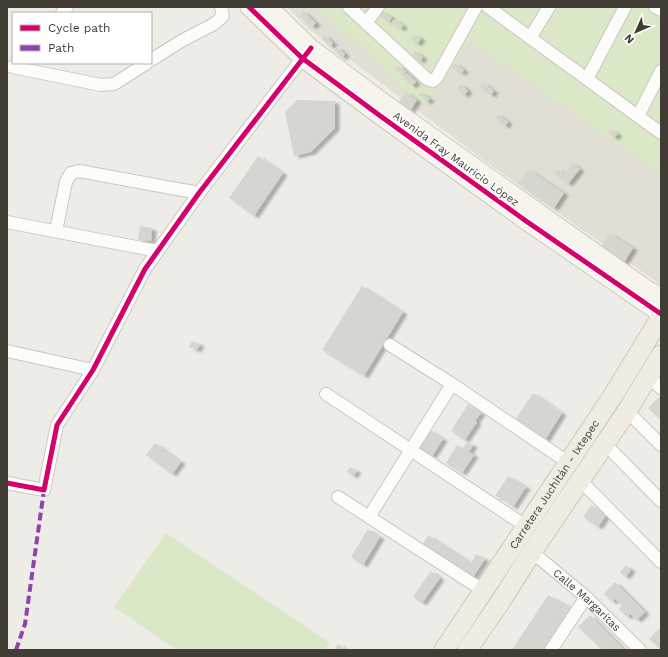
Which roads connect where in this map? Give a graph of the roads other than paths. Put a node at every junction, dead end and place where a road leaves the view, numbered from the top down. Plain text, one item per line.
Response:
1 (221, 7) edge
2 (249, 7) edge
3 (270, 7) edge
4 (349, 7) edge
5 (378, 7) edge
6 (476, 7) edge
7 (488, 7) edge
8 (549, 7) edge
9 (624, 7) edge
10 (655, 7) edge
11 (661, 10) edge
12 (366, 23) junction
13 (530, 38) junction
14 (306, 53) junction
15 (152, 59) edge
16 (145, 64) edge
17 (11, 67) edge
18 (661, 71) edge
19 (587, 79) junction
20 (638, 116) junction
21 (661, 133) edge
22 (199, 194) junction
23 (7, 222) edge
24 (56, 231) junction
25 (157, 251) junction
26 (661, 296) edge
27 (661, 315) edge
28 (390, 344) dead end
29 (7, 351) edge
30 (661, 355) edge
31 (93, 370) junction
32 (655, 382) edge
33 (452, 384) junction
34 (326, 394) dead end
35 (627, 411) junction
36 (605, 444) junction
37 (661, 445) edge
38 (410, 450) junction
39 (569, 463) junction
40 (580, 480) junction
41 (7, 482) edge
42 (338, 497) dead end
43 (661, 501) edge
44 (369, 517) junction
45 (527, 527) junction
46 (532, 552) junction
47 (661, 562) edge
48 (484, 591) junction
49 (586, 597) junction
50 (555, 648) edge
51 (444, 650) edge
52 (467, 650) edge
53 (640, 650) edge

1 - 15 street
2 - 14 street, Avenida Fray Mauricio López
3 - 14 street, Avenida Fray Mauricio López
4 - 12 street
5 - 12 street
6 - 12 street
7 - 13 street
8 - 13 street
9 - 19 street
10 - 11 street
13 - 19 street
14 - 22 street
14 - 26 street, Avenida Fray Mauricio López
14 - 27 street, Avenida Fray Mauricio López
16 - 17 street
18 - 20 street
19 - 20 street
20 - 21 street
22 - 24 street
22 - 25 street
23 - 24 street
24 - 25 street
25 - 31 street
27 - 39 main road, Carretera Juchitán - Ixtepec
28 - 33 street
29 - 31 street
30 - 32 main road, Carretera Juchitán - Ixtepec
31 - 41 street
32 - 35 main road, Carretera Juchitán - Ixtepec
33 - 38 street
33 - 39 street
34 - 38 street
35 - 36 main road, Carretera Juchitán - Ixtepec
35 - 37 street
36 - 40 main road, Carretera Juchitán - Ixtepec
36 - 43 street
38 - 44 street
38 - 45 street
39 - 45 main road, Carretera Juchitán - Ixtepec
40 - 46 main road, Carretera Juchitán - Ixtepec
40 - 47 street
42 - 44 street
44 - 48 street
45 - 48 main road, Carretera Juchitán - Ixtepec
46 - 49 street, Calle Margaritas
46 - 52 main road, Carretera Juchitán - Ixtepec
48 - 51 main road, Carretera Juchitán - Ixtepec
49 - 50 street
49 - 53 street, Calle Margaritas

